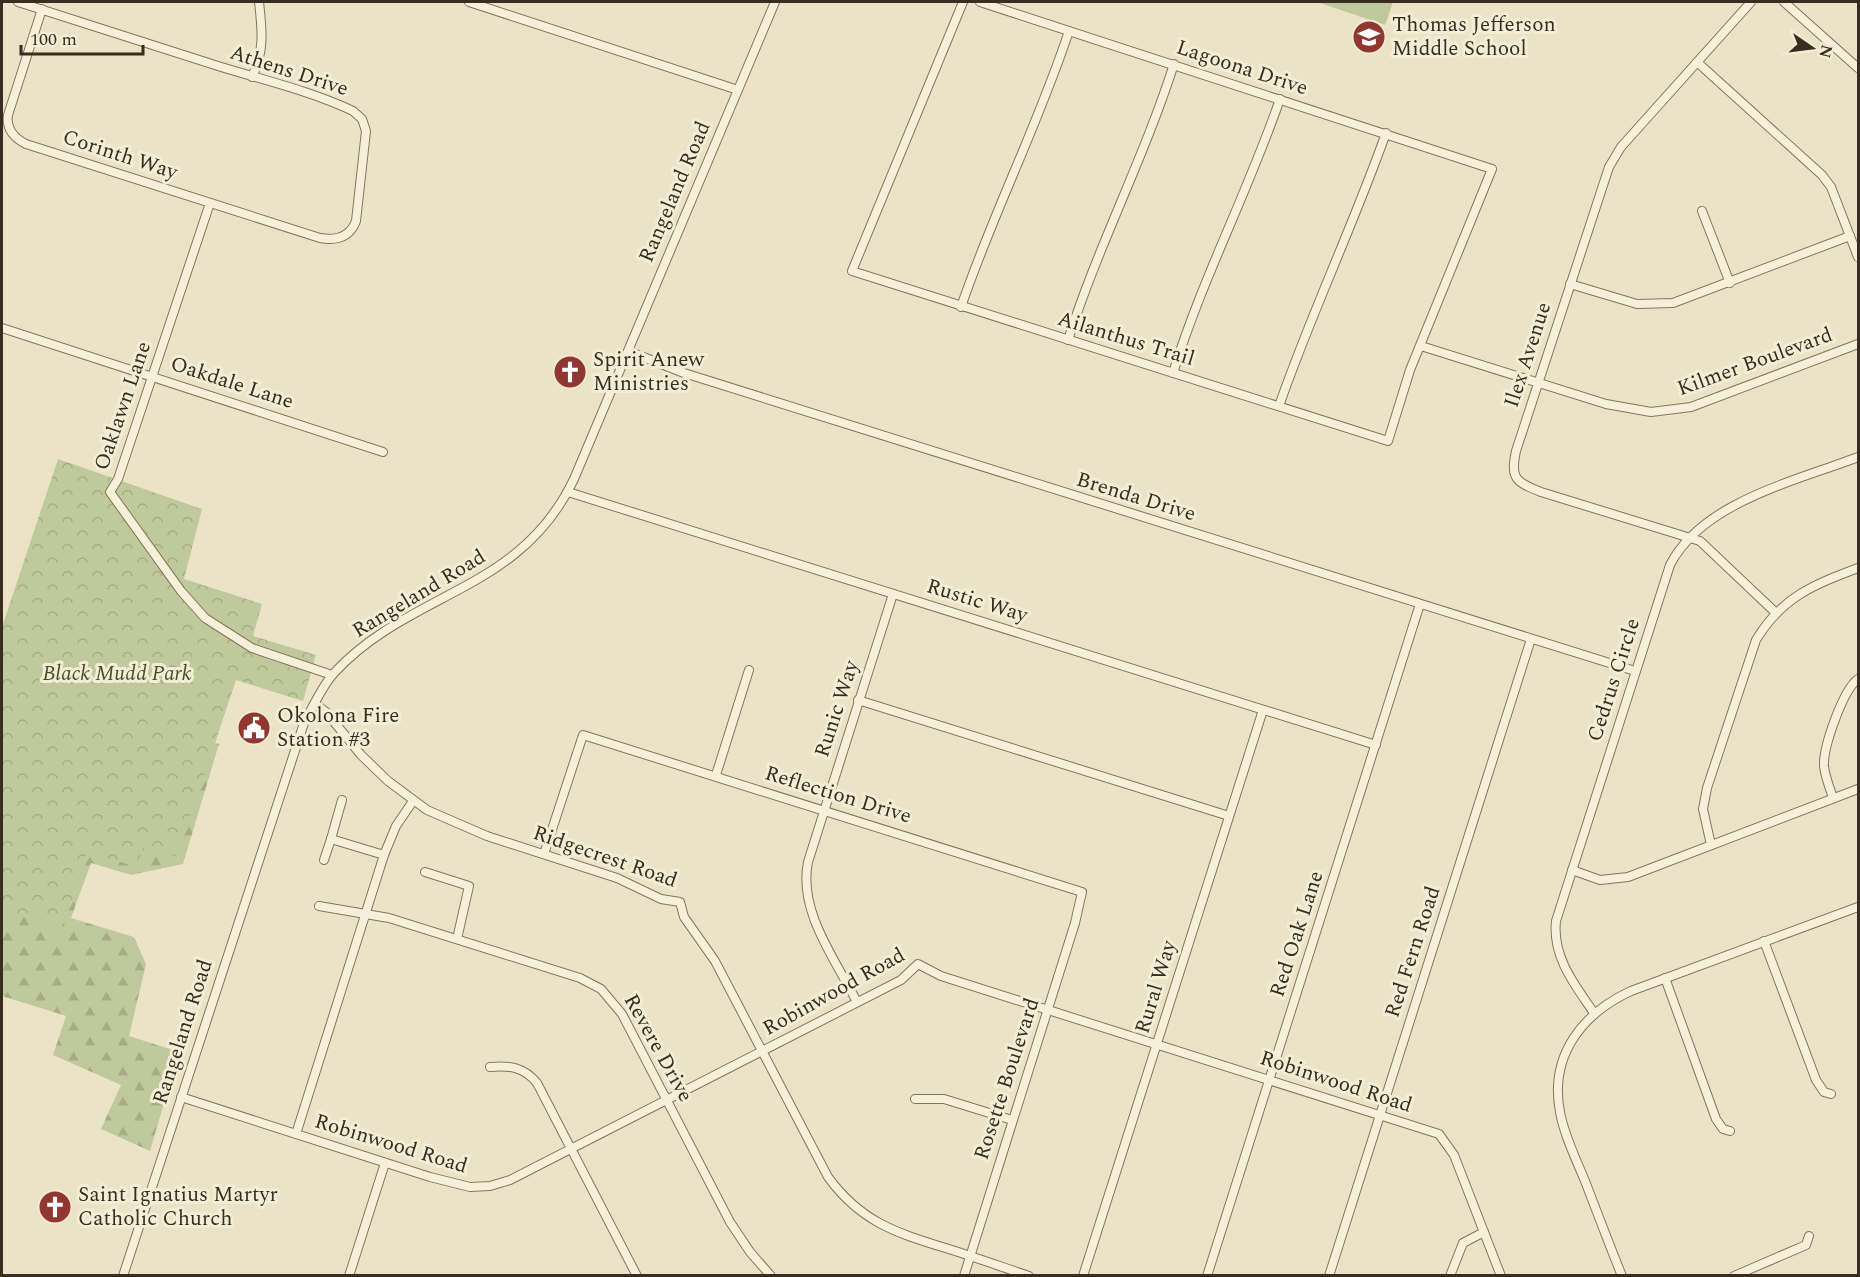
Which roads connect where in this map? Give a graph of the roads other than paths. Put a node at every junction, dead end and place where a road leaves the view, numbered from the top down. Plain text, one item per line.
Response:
1 (18, 2) edge
2 (260, 2) edge
3 (469, 2) edge
4 (775, 2) edge
5 (963, 2) edge
6 (980, 2) edge
7 (1751, 2) edge
8 (1785, 2) edge
9 (42, 9) junction
10 (1069, 31) junction
11 (1697, 62) junction
12 (1174, 64) junction
13 (1858, 68) edge
14 (252, 77) junction
15 (738, 90) junction
16 (1280, 99) junction
17 (1386, 134) junction
18 (210, 203) junction
19 (1702, 211) dead end
20 (345, 236) joint
21 (1850, 236) junction
22 (1858, 257) edge
23 (1730, 283) junction
24 (1570, 284) junction
25 (961, 307) junction
26 (2, 328) edge
27 (1068, 340) junction
28 (1858, 344) edge
29 (1421, 346) junction
30 (628, 351) junction
31 (1173, 373) junction
32 (151, 376) junction
33 (1538, 383) junction
34 (1279, 406) junction
35 (383, 452) dead end
36 (1858, 457) edge
37 (568, 492) junction
38 (1689, 538) junction
39 (1858, 567) edge
40 (893, 594) junction
41 (1420, 604) junction
42 (1776, 613) junction
43 (1531, 639) junction
44 (749, 670) dead end
45 (1635, 671) junction
46 (332, 675) junction
47 (1858, 679) edge
48 (858, 700) junction
49 (315, 704) junction
50 (1263, 710) junction
51 (1376, 745) junction
52 (716, 775) junction
53 (1858, 789) edge
54 (1833, 798) junction
55 (342, 800) dead end
56 (413, 801) junction
57 (824, 809) junction
58 (1229, 816) junction
59 (331, 839) junction
60 (1711, 845) junction
61 (544, 854) junction
62 (384, 855) junction
63 (324, 860) dead end
64 (1572, 870) junction
65 (425, 872) dead end
66 (1082, 892) joint
67 (318, 906) dead end
68 (1858, 907) edge
69 (368, 912) junction
70 (457, 939) junction
71 (1764, 941) junction
72 (1665, 978) junction
73 (857, 1002) junction
74 (1047, 1010) junction
75 (1594, 1013) junction
76 (1157, 1045) junction
77 (762, 1051) junction
78 (490, 1067) dead end
79 (1269, 1080) junction
80 (1831, 1094) dead end
81 (181, 1097) junction
82 (915, 1099) dead end
83 (668, 1100) junction
84 (1380, 1115) junction
85 (1012, 1120) junction
86 (1730, 1131) dead end
87 (296, 1134) junction
88 (573, 1150) junction
89 (385, 1163) junction
90 (1484, 1232) junction
91 (1809, 1236) dead end
92 (970, 1257) junction
93 (123, 1275) edge
94 (348, 1275) edge
95 (637, 1275) edge
96 (771, 1275) edge
97 (964, 1275) edge
98 (1029, 1275) edge
99 (1083, 1275) edge
100 (1208, 1275) edge
101 (1329, 1275) edge
102 (1450, 1275) edge
103 (1501, 1275) edge
104 (1622, 1275) edge
105 (1734, 1275) edge

1 - 9 street, Athens Drive
2 - 14 street
3 - 15 street
4 - 15 street, Rangeland Road
5 - 25 street, Ailanthus Trail
6 - 10 street, Lagoona Drive
7 - 11 street, Ilex Avenue
8 - 13 street
9 - 14 street, Athens Drive
9 - 18 street, Corinth Way
10 - 12 street, Lagoona Drive
10 - 25 street
11 - 21 street
11 - 24 street, Ilex Avenue
12 - 16 street, Lagoona Drive
12 - 27 street
14 - 20 street, Athens Drive
15 - 30 street, Rangeland Road
16 - 17 street, Lagoona Drive
16 - 31 street
17 - 29 street, Lagoona Drive
17 - 34 street
18 - 20 street, Corinth Way
18 - 32 street, Oaklawn Lane
19 - 23 street
21 - 22 street
21 - 23 street
23 - 24 street
24 - 33 street, Ilex Avenue
25 - 27 street, Ailanthus Trail
26 - 32 street, Oakdale Lane
27 - 31 street, Ailanthus Trail
28 - 33 street, Kilmer Boulevard
29 - 33 street, Kilmer Boulevard
29 - 34 street, Ailanthus Trail
30 - 37 street, Rangeland Road
30 - 41 street, Brenda Drive
31 - 34 street, Ailanthus Trail
32 - 35 street, Oakdale Lane
32 - 46 street, Oaklawn Lane
33 - 38 street, Ilex Avenue
36 - 38 street, Cedrus Circle
37 - 40 street, Rustic Way
37 - 46 street, Rangeland Road
38 - 42 street, Ilex Avenue
38 - 45 street, Cedrus Circle
39 - 42 street
40 - 48 street, Runic Way
40 - 50 street, Rustic Way
41 - 43 street, Brenda Drive
41 - 51 street, Red Oak Lane
42 - 60 street
43 - 45 street, Brenda Drive
43 - 84 street, Red Fern Road
44 - 52 street
45 - 64 street, Cedrus Circle
46 - 49 street, Rangeland Road
47 - 54 street
48 - 57 street, Runic Way
48 - 58 street
49 - 56 street, Ridgecrest Road
49 - 81 street, Rangeland Road
50 - 51 street, Rustic Way
50 - 58 street, Rural Way
51 - 79 street, Red Oak Lane
52 - 57 street, Reflection Drive
52 - 61 street, Reflection Drive
53 - 54 street
54 - 60 street
55 - 59 street
56 - 61 street, Ridgecrest Road
56 - 62 street
57 - 66 street, Reflection Drive
57 - 73 street, Runic Way
58 - 76 street, Rural Way
59 - 62 street
59 - 63 street
60 - 64 street
61 - 77 street, Ridgecrest Road
62 - 69 street
64 - 75 street, Cedrus Circle
65 - 70 street
66 - 74 street, Rosette Boulevard
67 - 69 street, Revere Drive
68 - 71 street
69 - 70 street, Revere Drive
69 - 87 street
70 - 83 street, Revere Drive
71 - 72 street
71 - 80 street
72 - 75 street
72 - 86 street
73 - 74 street, Robinwood Road
73 - 77 street, Robinwood Road
74 - 76 street, Robinwood Road
74 - 85 street, Rosette Boulevard
75 - 104 street
76 - 79 street, Robinwood Road
76 - 99 street, Rural Way
77 - 83 street, Robinwood Road
77 - 92 street, Ridgecrest Road
78 - 88 street
79 - 84 street, Robinwood Road
79 - 100 street, Red Oak Lane
81 - 87 street, Robinwood Road
81 - 93 street, Rangeland Road
82 - 85 street
83 - 88 street, Robinwood Road
83 - 96 street, Revere Drive
84 - 90 street, Robinwood Road
84 - 101 street, Red Fern Road
85 - 92 street, Rosette Boulevard
87 - 89 street, Robinwood Road
88 - 89 street, Robinwood Road
88 - 95 street
89 - 94 street
90 - 102 street
90 - 103 street, Robinwood Road
91 - 105 street
92 - 97 street, Rosette Boulevard
92 - 98 street, Ridgecrest Road

